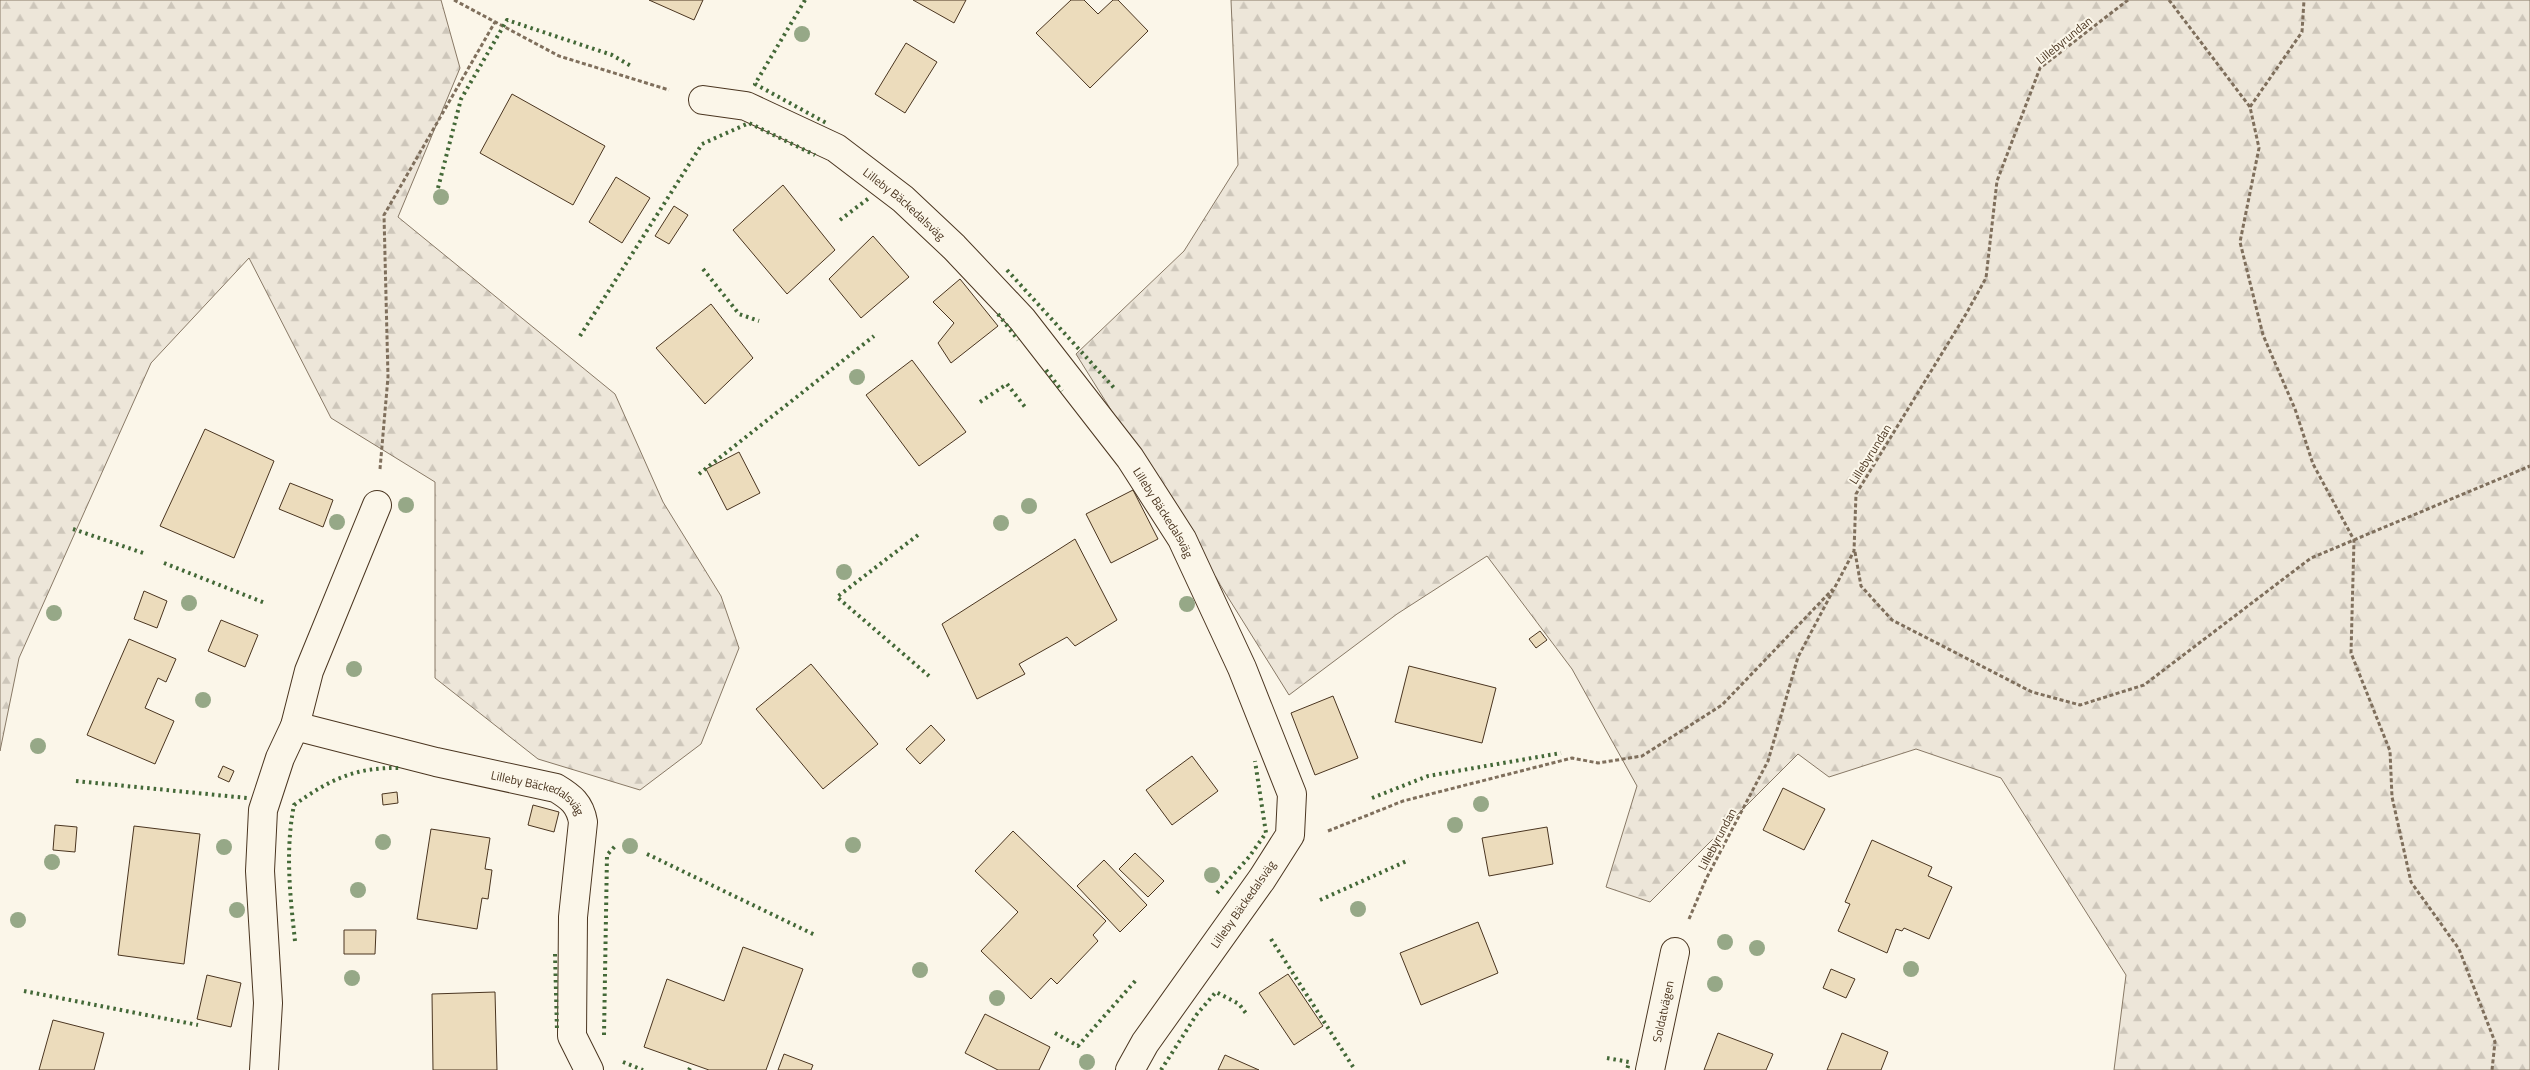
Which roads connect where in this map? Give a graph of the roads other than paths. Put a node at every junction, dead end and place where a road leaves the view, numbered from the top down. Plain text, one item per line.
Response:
1 (703, 100) road end
2 (378, 505) road end
3 (295, 726) junction
4 (1675, 952) road end
5 (264, 1070) edge
6 (589, 1070) edge
7 (1130, 1070) edge
8 (1650, 1070) edge

1 - 7 street, Lilleby Bäckedalsväg
2 - 3 street
3 - 5 street
3 - 6 street, Lilleby Bäckedalsväg
4 - 8 street, Soldatvägen

